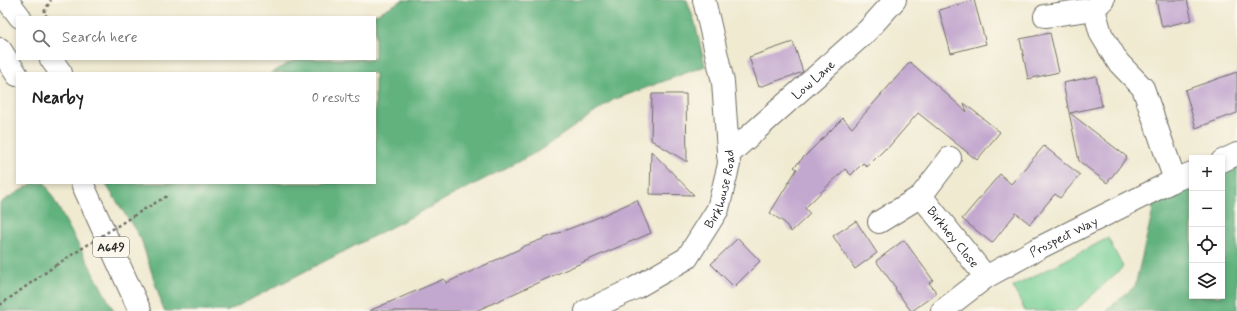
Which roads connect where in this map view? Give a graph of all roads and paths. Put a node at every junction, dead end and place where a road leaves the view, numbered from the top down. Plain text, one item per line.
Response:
1 (7, 0) edge
2 (51, 0) edge
3 (704, 0) edge
4 (895, 0) edge
5 (1098, 4) edge
6 (19, 16) edge
7 (46, 16) edge
8 (1045, 16) dead end
9 (0, 49) edge
10 (51, 60) edge
11 (60, 72) edge
12 (16, 73) edge
13 (1237, 154) edge
14 (728, 155) junction
15 (950, 158) dead end
16 (1225, 160) edge
17 (1184, 177) edge
18 (82, 184) edge
19 (167, 196) dead end
20 (921, 196) junction
21 (879, 222) dead end
22 (986, 277) junction
23 (0, 305) edge
24 (140, 311) edge
25 (586, 311) edge
26 (942, 311) edge

1 - 6 street
2 - 7 path
3 - 14 street, Birkhouse Road
4 - 14 street, Low Lane
5 - 8 street
5 - 17 street
9 - 12 street
10 - 11 street
13 - 16 street
14 - 25 street, Birkhouse Road
15 - 20 street, Birkhey Close
17 - 22 street, Prospect Way
18 - 24 street, A649
19 - 23 path, bridge
20 - 21 street, Birkhey Close
20 - 22 street, Birkhey Close
22 - 26 street, Prospect Way

